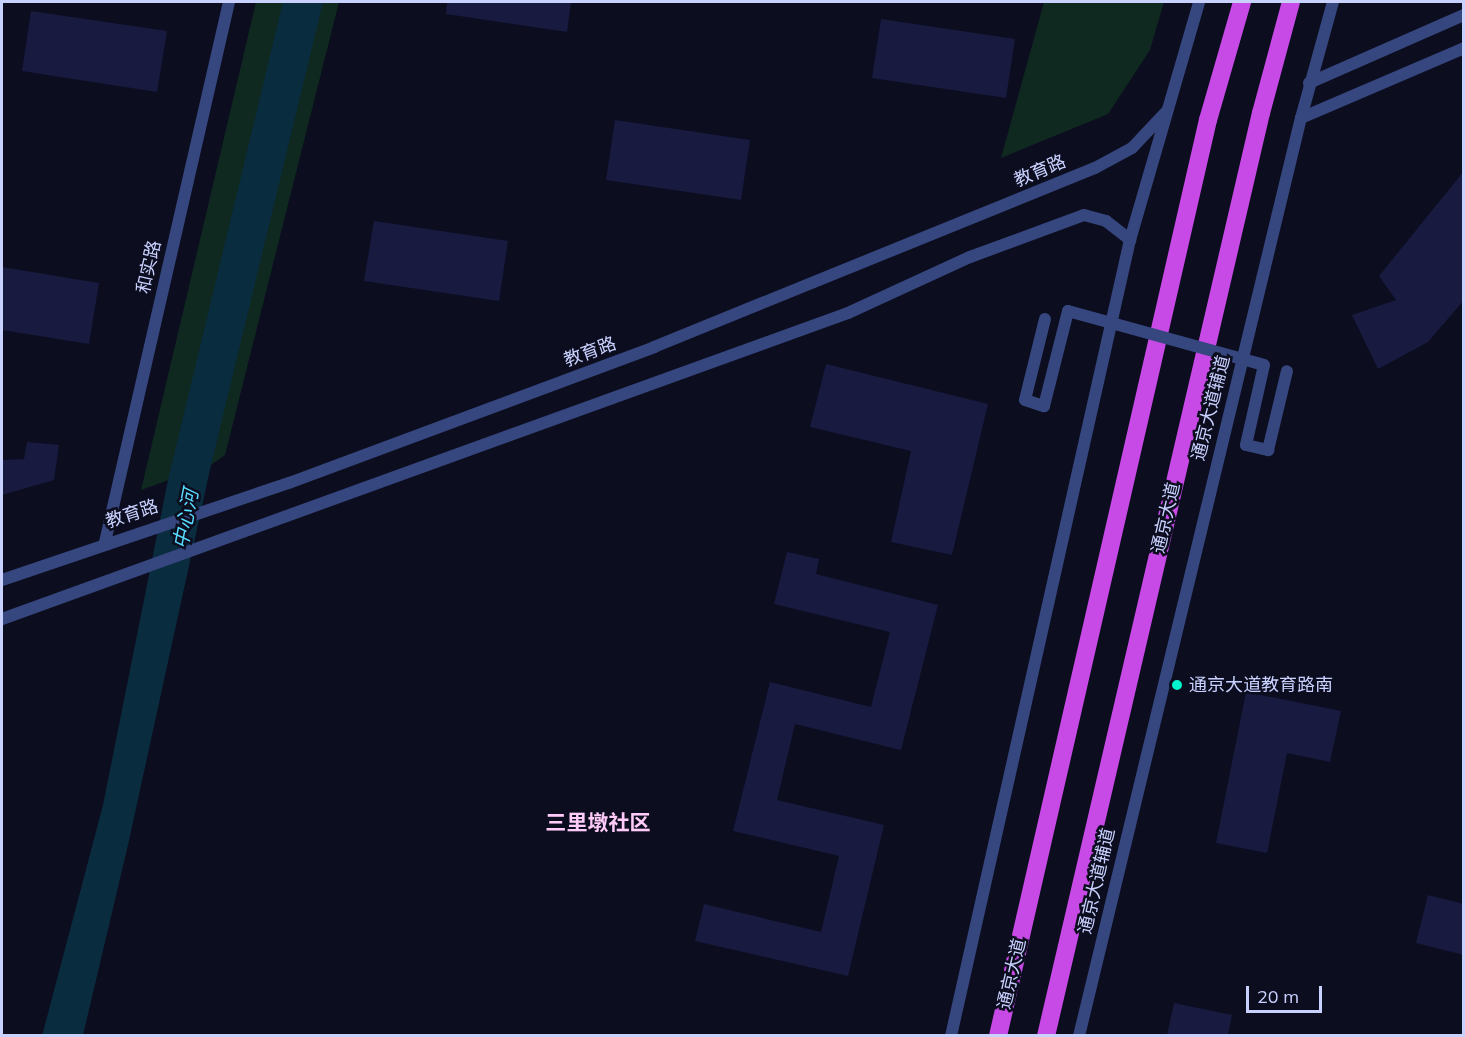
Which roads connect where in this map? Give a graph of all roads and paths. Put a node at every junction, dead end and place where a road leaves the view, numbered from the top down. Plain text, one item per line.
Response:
1 (229, 2) edge
2 (1199, 2) edge
3 (1242, 2) edge
4 (1292, 2) edge
5 (1333, 2) edge
6 (1464, 15) edge
7 (1464, 48) edge
8 (1310, 82) junction
9 (1167, 111) junction
10 (1301, 118) junction
11 (1130, 240) junction
12 (1045, 319) dead end
13 (1287, 371) dead end
14 (105, 542) junction
15 (2, 580) edge
16 (2, 620) edge
17 (951, 1035) edge
18 (998, 1035) edge
19 (1046, 1035) edge
20 (1079, 1035) edge

1 - 14 street, 和实路
2 - 9 street
3 - 18 highway, 通京大道
4 - 19 highway, 通京大道
5 - 8 street, 通京大道辅道
6 - 8 street
7 - 10 street
8 - 10 street, 通京大道辅道
9 - 11 street
9 - 14 street, 教育路
10 - 20 street, 通京大道辅道
11 - 16 street
11 - 17 street
12 - 13 street, bridge
14 - 15 street, 教育路

